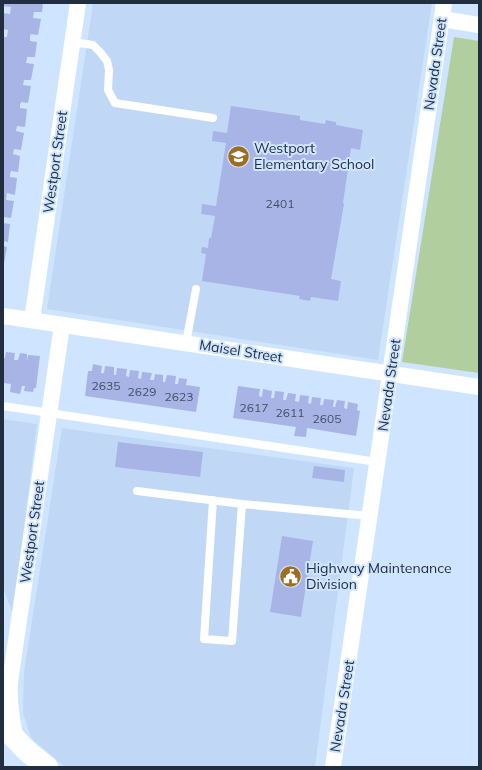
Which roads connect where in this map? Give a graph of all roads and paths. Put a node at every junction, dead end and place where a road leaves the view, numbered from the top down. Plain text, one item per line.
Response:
1 (78, 3) edge
2 (444, 3) edge
3 (442, 19) junction
4 (479, 25) edge
5 (72, 42) junction
6 (213, 118) dead end
7 (196, 289) dead end
8 (3, 316) edge
9 (32, 320) junction
10 (62, 325) junction
11 (186, 343) junction
12 (390, 374) junction
13 (479, 387) edge
14 (3, 406) edge
15 (49, 413) junction
16 (377, 462) junction
17 (137, 491) dead end
18 (212, 500) junction
19 (242, 504) junction
20 (369, 516) junction
21 (10, 733) edge
22 (47, 767) edge
23 (333, 767) edge

1 - 5 street, Westport Street
2 - 3 street, Nevada Street
3 - 4 street
3 - 12 street, Nevada Street
5 - 6 lane
5 - 9 street, Westport Street
7 - 11 lane
8 - 9 street, Maisel Street
9 - 10 street, Maisel Street
10 - 11 street, Maisel Street
10 - 15 street, Westport Street
11 - 12 street, Maisel Street
12 - 13 street, Maisel Street
12 - 16 street, Nevada Street
14 - 15 lane
15 - 16 lane
15 - 21 street, Westport Street
16 - 20 street, Nevada Street
17 - 18 lane
18 - 19 lane
18 - 19 lane
19 - 20 lane
20 - 23 street, Nevada Street
21 - 22 highway

